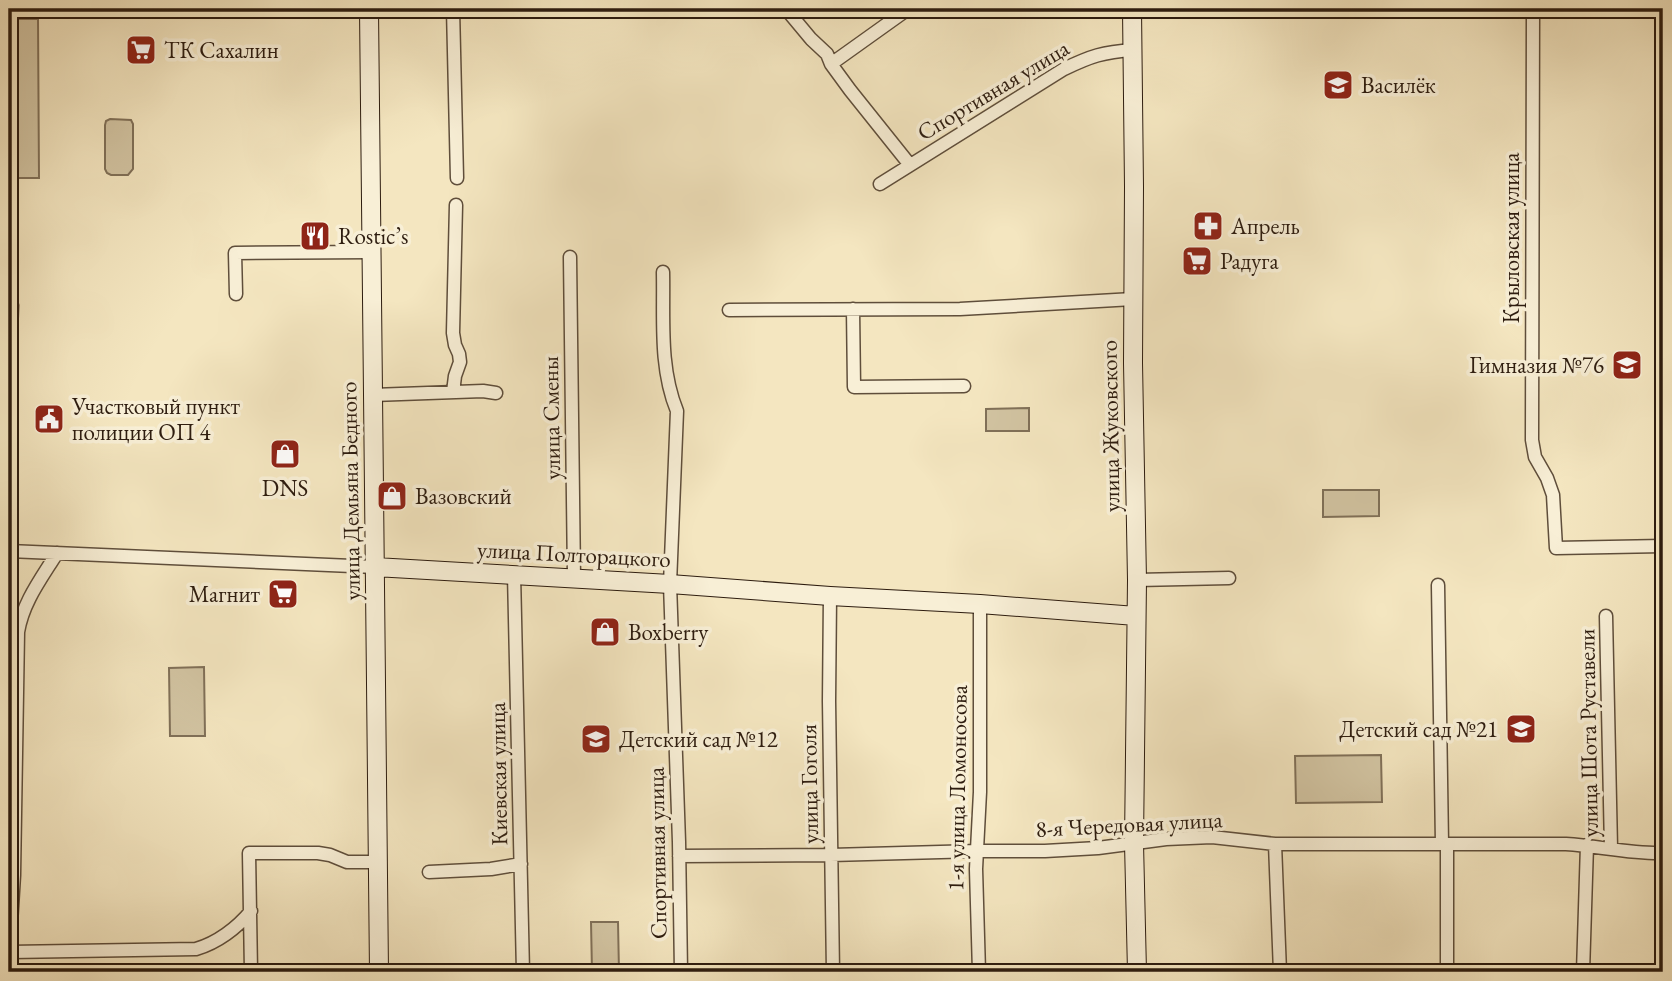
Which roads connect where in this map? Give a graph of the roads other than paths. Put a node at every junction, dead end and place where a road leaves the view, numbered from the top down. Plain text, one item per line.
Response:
1 (369, 9) edge
2 (453, 9) edge
3 (786, 9) edge
4 (908, 9) edge
5 (1132, 9) edge
6 (1533, 9) edge
7 (1133, 50) junction
8 (831, 64) junction
9 (910, 165) junction
10 (457, 178) dead end
11 (880, 184) dead end
12 (456, 205) dead end
13 (371, 252) junction
14 (570, 257) dead end
15 (663, 272) dead end
16 (236, 294) dead end
17 (1133, 299) junction
18 (12, 305) dead end
19 (853, 309) junction
20 (729, 310) dead end
21 (9, 385) edge
22 (964, 386) dead end
23 (453, 392) junction
24 (496, 393) dead end
25 (373, 395) junction
26 (1663, 546) edge
27 (9, 551) edge
28 (57, 553) junction
29 (376, 567) junction
30 (514, 574) junction
31 (574, 578) junction
32 (1229, 578) dead end
33 (1137, 580) junction
34 (670, 584) junction
35 (1438, 585) dead end
36 (830, 596) junction
37 (980, 604) junction
38 (1136, 616) junction
39 (1606, 616) dead end
40 (1134, 843) junction
41 (1275, 844) junction
42 (1444, 844) junction
43 (1587, 845) junction
44 (1611, 848) junction
45 (977, 851) junction
46 (1663, 853) edge
47 (831, 855) junction
48 (679, 856) junction
49 (378, 862) junction
50 (521, 864) junction
51 (429, 872) dead end
52 (251, 911) junction
53 (9, 954) edge
54 (251, 972) edge
55 (379, 972) edge
56 (523, 972) edge
57 (681, 972) edge
58 (833, 972) edge
59 (979, 972) edge
60 (1137, 972) edge
61 (1280, 972) edge
62 (1447, 972) edge
63 (1583, 972) edge

1 - 13 street, улица Демьяна Бедного
2 - 10 street
3 - 8 street
4 - 8 street
5 - 7 street, улица Жуковского
6 - 26 street, Крыловская улица
7 - 9 street, Спортивная улица
7 - 17 street, улица Жуковского
8 - 9 street
9 - 11 street, Спортивная улица
12 - 23 street
13 - 16 street
13 - 25 street, улица Демьяна Бедного
14 - 31 street, улица Смены
15 - 34 street, Спортивная улица
17 - 19 street
17 - 33 street, улица Жуковского
18 - 21 street
19 - 20 street
19 - 22 street
23 - 24 street
23 - 25 street
25 - 29 street, улица Демьяна Бедного
27 - 28 street, улица Полторацкого
28 - 29 street, улица Полторацкого
28 - 53 street
29 - 30 street, улица Полторацкого
29 - 49 street, улица Демьяна Бедного
30 - 31 street, улица Полторацкого
30 - 50 street, Киевская улица
31 - 34 street, улица Полторацкого
32 - 33 street
33 - 38 street, улица Жуковского
34 - 36 street, улица Полторацкого
34 - 48 street, Спортивная улица
35 - 42 street
36 - 37 street, улица Полторацкого
36 - 47 street, улица Гоголя
37 - 38 street, улица Полторацкого
37 - 45 street, 1-я улица Ломоносова
38 - 40 street, улица Жуковского
39 - 44 street, улица Шота Руставели
40 - 41 street, 8-я Чередовая улица
40 - 45 street, 8-я Чередовая улица
40 - 60 street, улица Жуковского
41 - 42 street, 8-я Чередовая улица
41 - 61 street
42 - 43 street, 8-я Чередовая улица
42 - 62 street
43 - 44 street, 8-я Чередовая улица
43 - 63 street, улица Шота Руставели
44 - 46 street, 8-я Чередовая улица
45 - 47 street, 8-я Чередовая улица
45 - 59 street, 1-я улица Ломоносова
47 - 48 street, 8-я Чередовая улица
47 - 58 street, улица Гоголя
48 - 57 street, Спортивная улица
49 - 52 street
49 - 55 street, улица Демьяна Бедного
50 - 51 street
50 - 56 street, Киевская улица
52 - 53 street
52 - 54 street

